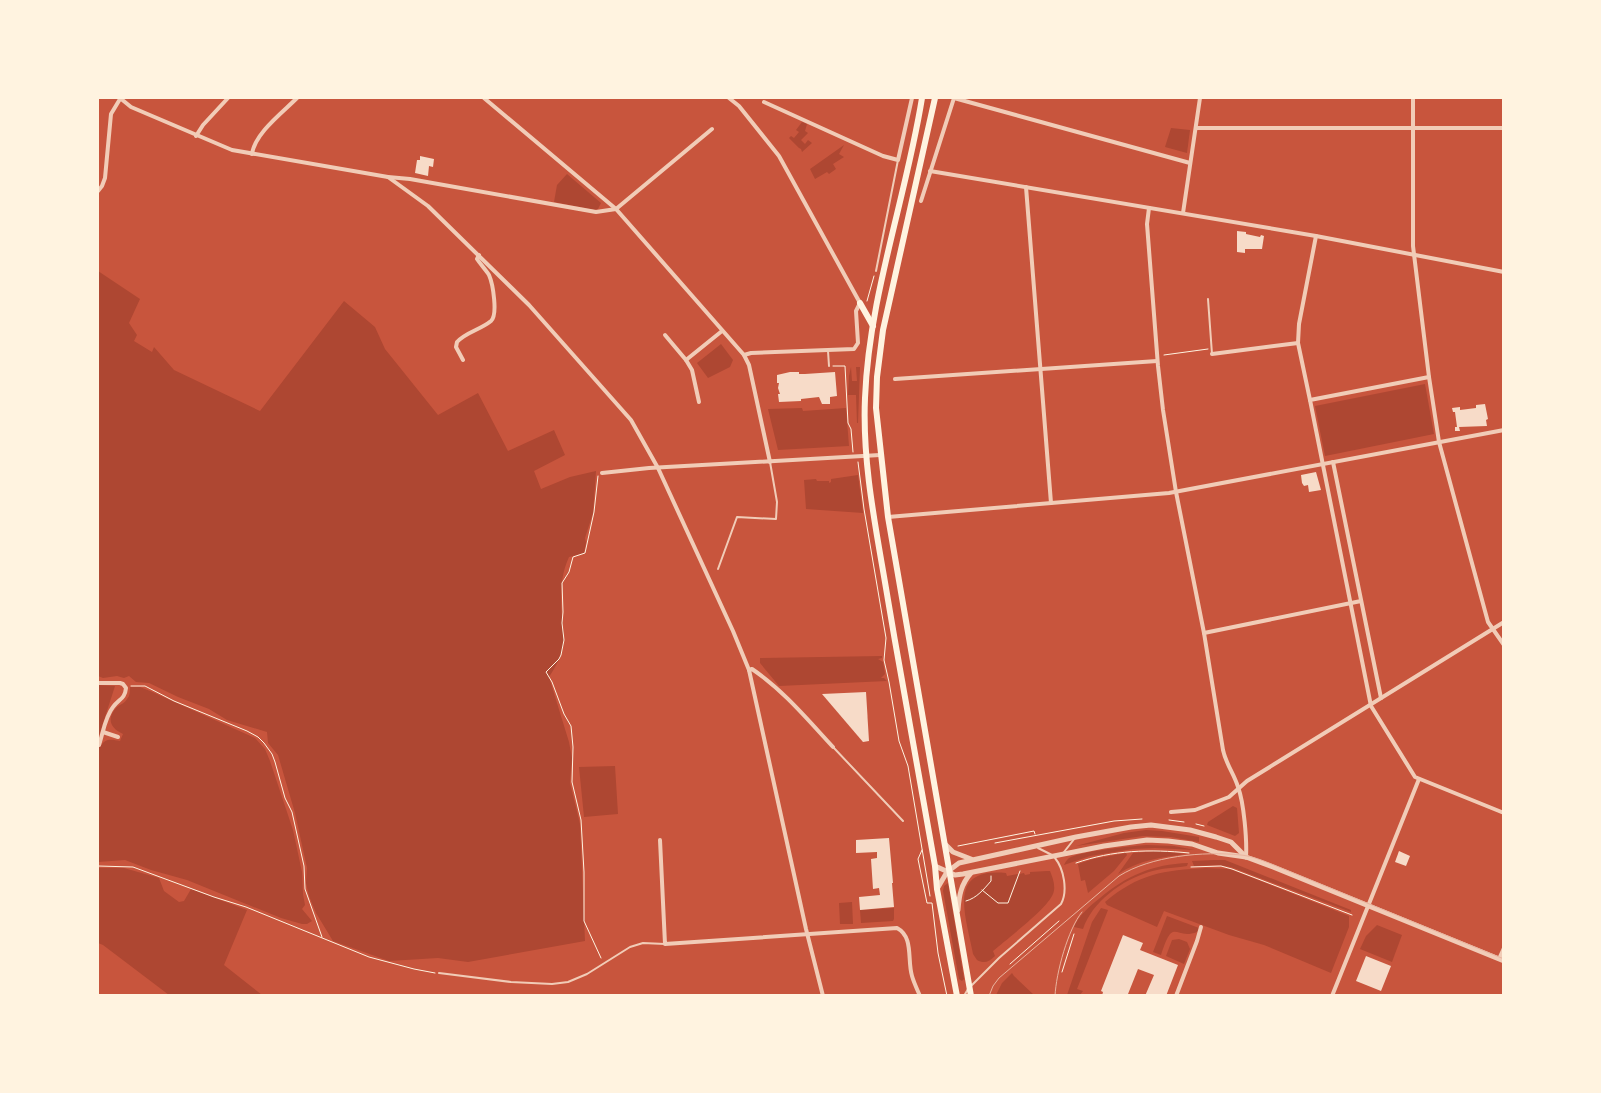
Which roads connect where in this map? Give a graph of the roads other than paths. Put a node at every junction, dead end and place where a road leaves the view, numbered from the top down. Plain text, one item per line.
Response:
1 (120, 98) edge
2 (228, 98) edge
3 (297, 98) edge
4 (484, 98) edge
5 (729, 98) edge
6 (912, 98) edge
7 (922, 98) edge
8 (935, 98) edge
9 (954, 98) edge
10 (1200, 98) edge
11 (1413, 98) edge
12 (764, 102) dead end
13 (1196, 128) junction
14 (1413, 128) junction
15 (1504, 128) edge
16 (712, 129) dead end
17 (196, 136) junction
18 (252, 154) junction
19 (898, 160) junction
20 (1190, 163) junction
21 (930, 170) junction
22 (388, 177) junction
23 (1026, 187) junction
24 (98, 191) edge
25 (921, 201) dead end
26 (1149, 208) junction
27 (616, 209) junction
28 (1183, 213) junction
29 (1316, 236) junction
30 (1413, 254) junction
31 (479, 255) junction
32 (876, 271) road end
33 (1504, 272) edge
34 (1208, 299) dead end
35 (861, 306) junction
36 (873, 326) junction
37 (722, 331) junction
38 (665, 335) dead end
39 (1298, 344) junction
40 (828, 350) junction
41 (1212, 354) joint
42 (744, 355) junction
43 (463, 360) dead end
44 (686, 360) junction
45 (1157, 361) junction
46 (828, 366) road end
47 (1041, 370) junction
48 (1429, 377) junction
49 (894, 379) dead end
50 (1310, 400) junction
51 (699, 402) dead end
52 (1504, 430) edge
53 (1438, 442) junction
54 (880, 455) junction
55 (866, 456) junction
56 (770, 462) junction
57 (1333, 462) junction
58 (1322, 464) junction
59 (658, 468) junction
60 (602, 473) road end
61 (1176, 492) junction
62 (1051, 503) junction
63 (888, 517) junction
64 (718, 569) dead end
65 (1361, 601) junction
66 (1350, 603) junction
67 (1504, 622) edge
68 (1493, 629) junction
69 (1204, 633) junction
70 (1504, 644) edge
71 (749, 670) junction
72 (98, 683) edge
73 (1381, 698) junction
74 (1371, 706) junction
75 (103, 732) junction
76 (118, 737) dead end
77 (99, 745) dead end
78 (833, 747) joint
79 (1419, 778) junction
80 (1239, 789) junction
81 (1171, 812) dead end
82 (1504, 813) edge
83 (904, 821) dead end
84 (1076, 837) junction
85 (660, 840) dead end
86 (946, 845) junction
87 (1032, 846) junction
88 (1064, 854) junction
89 (1053, 856) junction
90 (1246, 858) junction
91 (972, 859) junction
92 (1059, 864) junction
93 (935, 866) junction
94 (949, 872) junction
95 (971, 873) junction
96 (937, 888) junction
97 (1369, 906) junction
98 (958, 913) junction
99 (1201, 927) dead end
100 (808, 934) junction
101 (666, 944) junction
102 (1504, 948) edge
103 (1501, 960) edge
104 (439, 973) road end
105 (970, 987) junction
106 (823, 996) edge
107 (920, 996) edge
108 (957, 996) edge
109 (964, 996) edge
110 (971, 996) edge
111 (1176, 996) edge
112 (1332, 996) edge

1 - 17 street
1 - 24 street
2 - 17 street
3 - 18 street
4 - 27 street
5 - 35 street
6 - 19 street
7 - 36 main road
8 - 54 main road
9 - 20 street
9 - 21 street
10 - 13 street
11 - 14 street
12 - 19 street
13 - 14 street
13 - 20 street
14 - 15 street
14 - 30 street
16 - 27 street
17 - 18 street
18 - 22 street
19 - 32 lane
20 - 28 street
21 - 23 street
21 - 25 street
22 - 27 street
22 - 31 street
23 - 26 street
23 - 47 street
26 - 28 street
26 - 45 street
27 - 37 street
28 - 29 street
29 - 30 street
29 - 39 street
30 - 33 street
30 - 48 street
31 - 43 street
31 - 59 street
34 - 41 lane
35 - 36 main road
35 - 40 street
36 - 55 main road
37 - 42 street
37 - 44 street
38 - 44 street
39 - 41 street
39 - 50 street
40 - 42 street
40 - 46 lane
42 - 56 street
44 - 51 street
45 - 47 street
45 - 61 street
47 - 49 street
47 - 62 street
48 - 50 street
48 - 53 street
50 - 58 street
52 - 53 street
53 - 57 street
53 - 68 street
54 - 55 street
54 - 63 main road
55 - 56 street
55 - 93 main road
56 - 59 street
56 - 64 lane
57 - 58 street
57 - 65 street
58 - 61 street
58 - 66 street
59 - 60 street
59 - 71 street
61 - 62 street
61 - 69 street
62 - 63 street
63 - 86 main road
65 - 66 street
65 - 73 street
66 - 69 street
66 - 74 street
67 - 68 street
68 - 70 street
68 - 73 street
69 - 80 street
71 - 78 street
71 - 100 street
72 - 75 street
73 - 74 street
74 - 79 street
74 - 80 street
75 - 76 street
75 - 77 street
78 - 83 lane
79 - 82 street
79 - 97 street
80 - 81 street
80 - 90 street
84 - 87 street
84 - 88 lane
84 - 90 street
85 - 101 street
86 - 91 street
86 - 94 main road
87 - 89 lane
87 - 91 street
88 - 89 street
88 - 90 street
88 - 92 lane
89 - 92 lane
89 - 95 street
90 - 97 street
91 - 94 street
92 - 105 lane
93 - 94 street
93 - 96 main road
94 - 95 street
94 - 96 street
94 - 98 main road
95 - 98 street
96 - 108 main road
97 - 103 street
97 - 112 street
98 - 105 main road
99 - 111 street
100 - 101 street
100 - 106 street
100 - 107 street
101 - 104 lane
102 - 103 street
105 - 109 lane
105 - 110 main road

